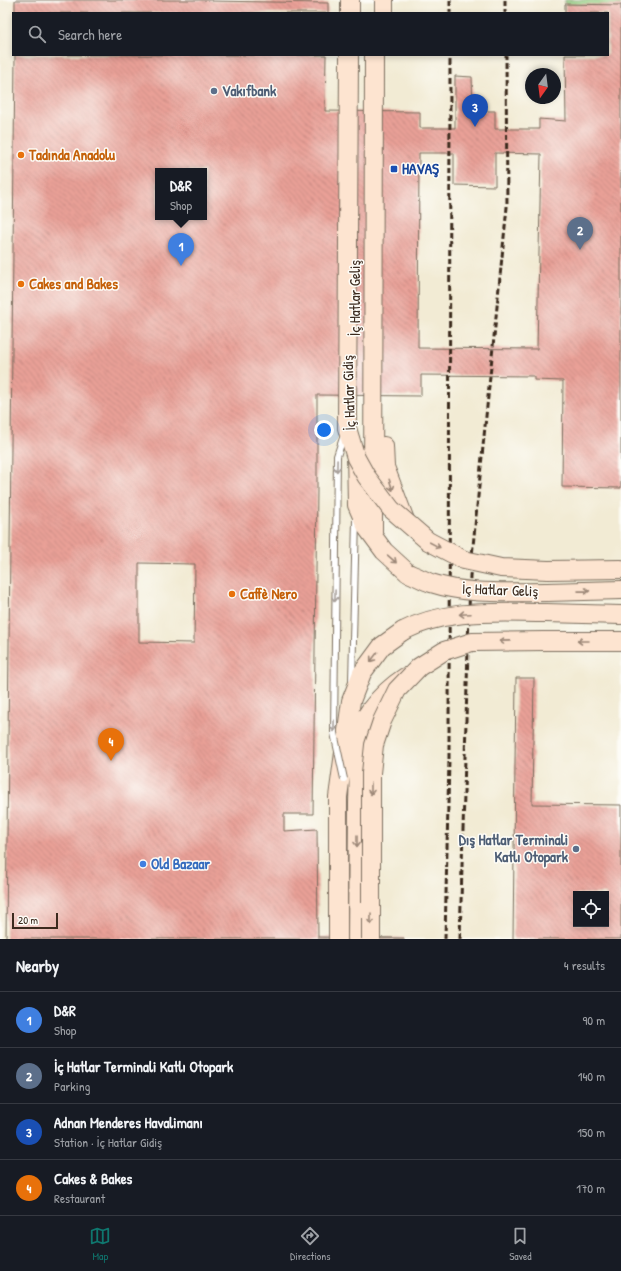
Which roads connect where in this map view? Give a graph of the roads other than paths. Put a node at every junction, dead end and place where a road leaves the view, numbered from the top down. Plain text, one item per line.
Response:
1 (374, 0) edge
2 (384, 0) edge
3 (356, 7) edge
4 (384, 12) edge
5 (349, 56) edge
6 (357, 56) edge
7 (374, 56) edge
8 (383, 56) edge
9 (347, 428) junction
10 (357, 505) junction
11 (405, 520) junction
12 (373, 537) junction
13 (621, 569) edge
14 (621, 590) edge
15 (621, 615) edge
16 (621, 641) edge
17 (419, 667) junction
18 (351, 701) junction
19 (344, 779) junction
20 (338, 939) edge
21 (342, 939) edge
22 (357, 939) edge
23 (371, 939) edge

1 - 3 street
2 - 4 street
5 - 9 street, İç Hatlar Gidiş, bridge
6 - 10 street, İç Hatlar Geliş
7 - 12 street, İç Hatlar Geliş
8 -> 11 street, İç Hatlar Gidiş
9 - 11 street, İç Hatlar Gidiş, bridge
9 -> 19 lane, bridge
10 - 12 street, İç Hatlar Geliş
10 - 18 lane
11 -> 13 street, İç Hatlar Gidiş, bridge
12 -> 14 street, İç Hatlar Geliş, bridge
15 -> 18 street, bridge
16 -> 17 street, bridge
17 - 19 street, bridge
17 -> 22 street, bridge
17 -> 23 street, bridge
18 - 20 street
19 - 21 street

